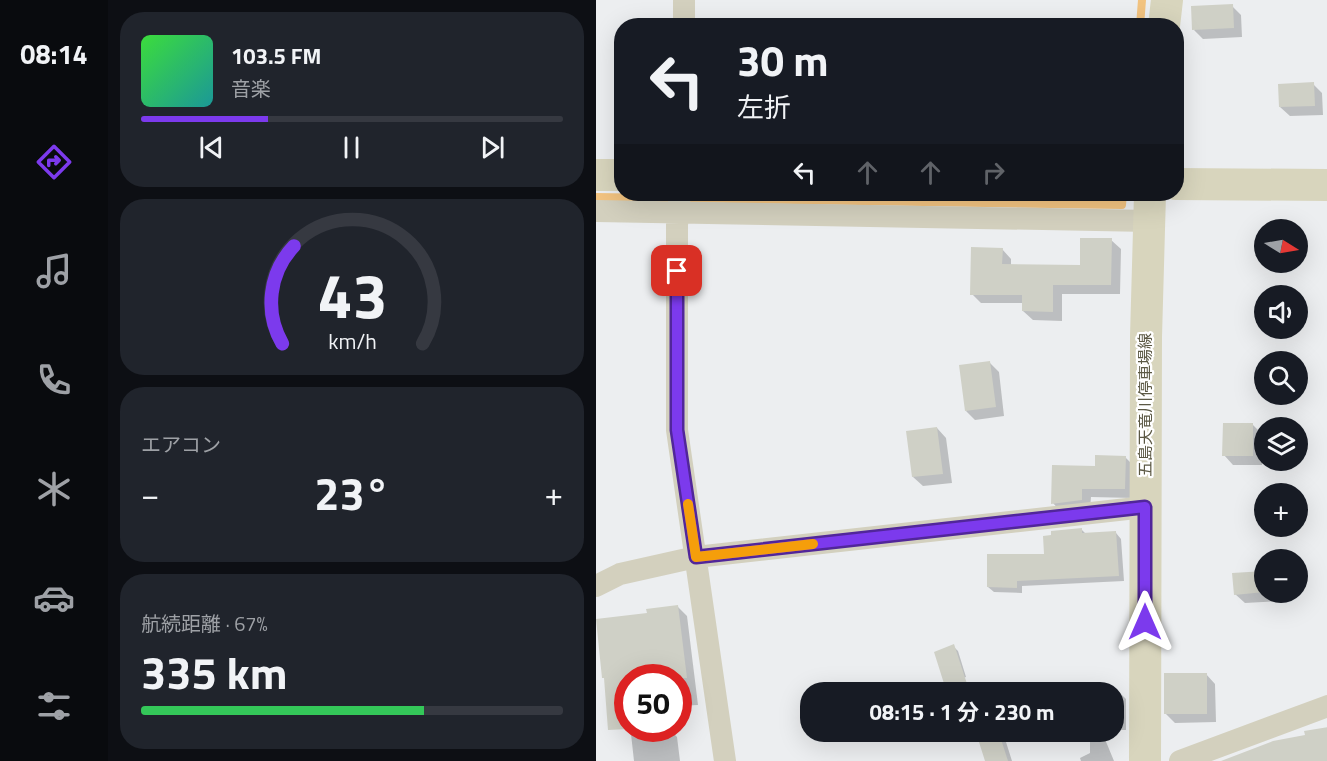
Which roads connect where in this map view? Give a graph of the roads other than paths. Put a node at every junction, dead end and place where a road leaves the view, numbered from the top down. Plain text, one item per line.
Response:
1 (684, 0) edge
2 (1167, 0) edge
3 (684, 18) edge
4 (1165, 18) edge
5 (596, 175) edge
6 (614, 175) edge
7 (1184, 184) edge
8 (1328, 185) edge
9 (679, 202) edge
10 (1149, 207) edge
11 (596, 211) edge
12 (1145, 507) junction
13 (696, 557) junction
14 (596, 586) edge
15 (1328, 706) edge
16 (725, 761) edge
17 (1145, 761) edge
18 (1180, 761) edge

1 - 3 street
2 - 4 main road
5 - 6 main road
7 - 8 main road
9 - 10 street
9 - 11 street
9 - 13 street
10 - 12 main road, 五島天竜川停車場線
12 - 13 street
12 - 17 main road, 五島天竜川停車場線
13 - 14 street
13 - 16 street
15 - 18 street

